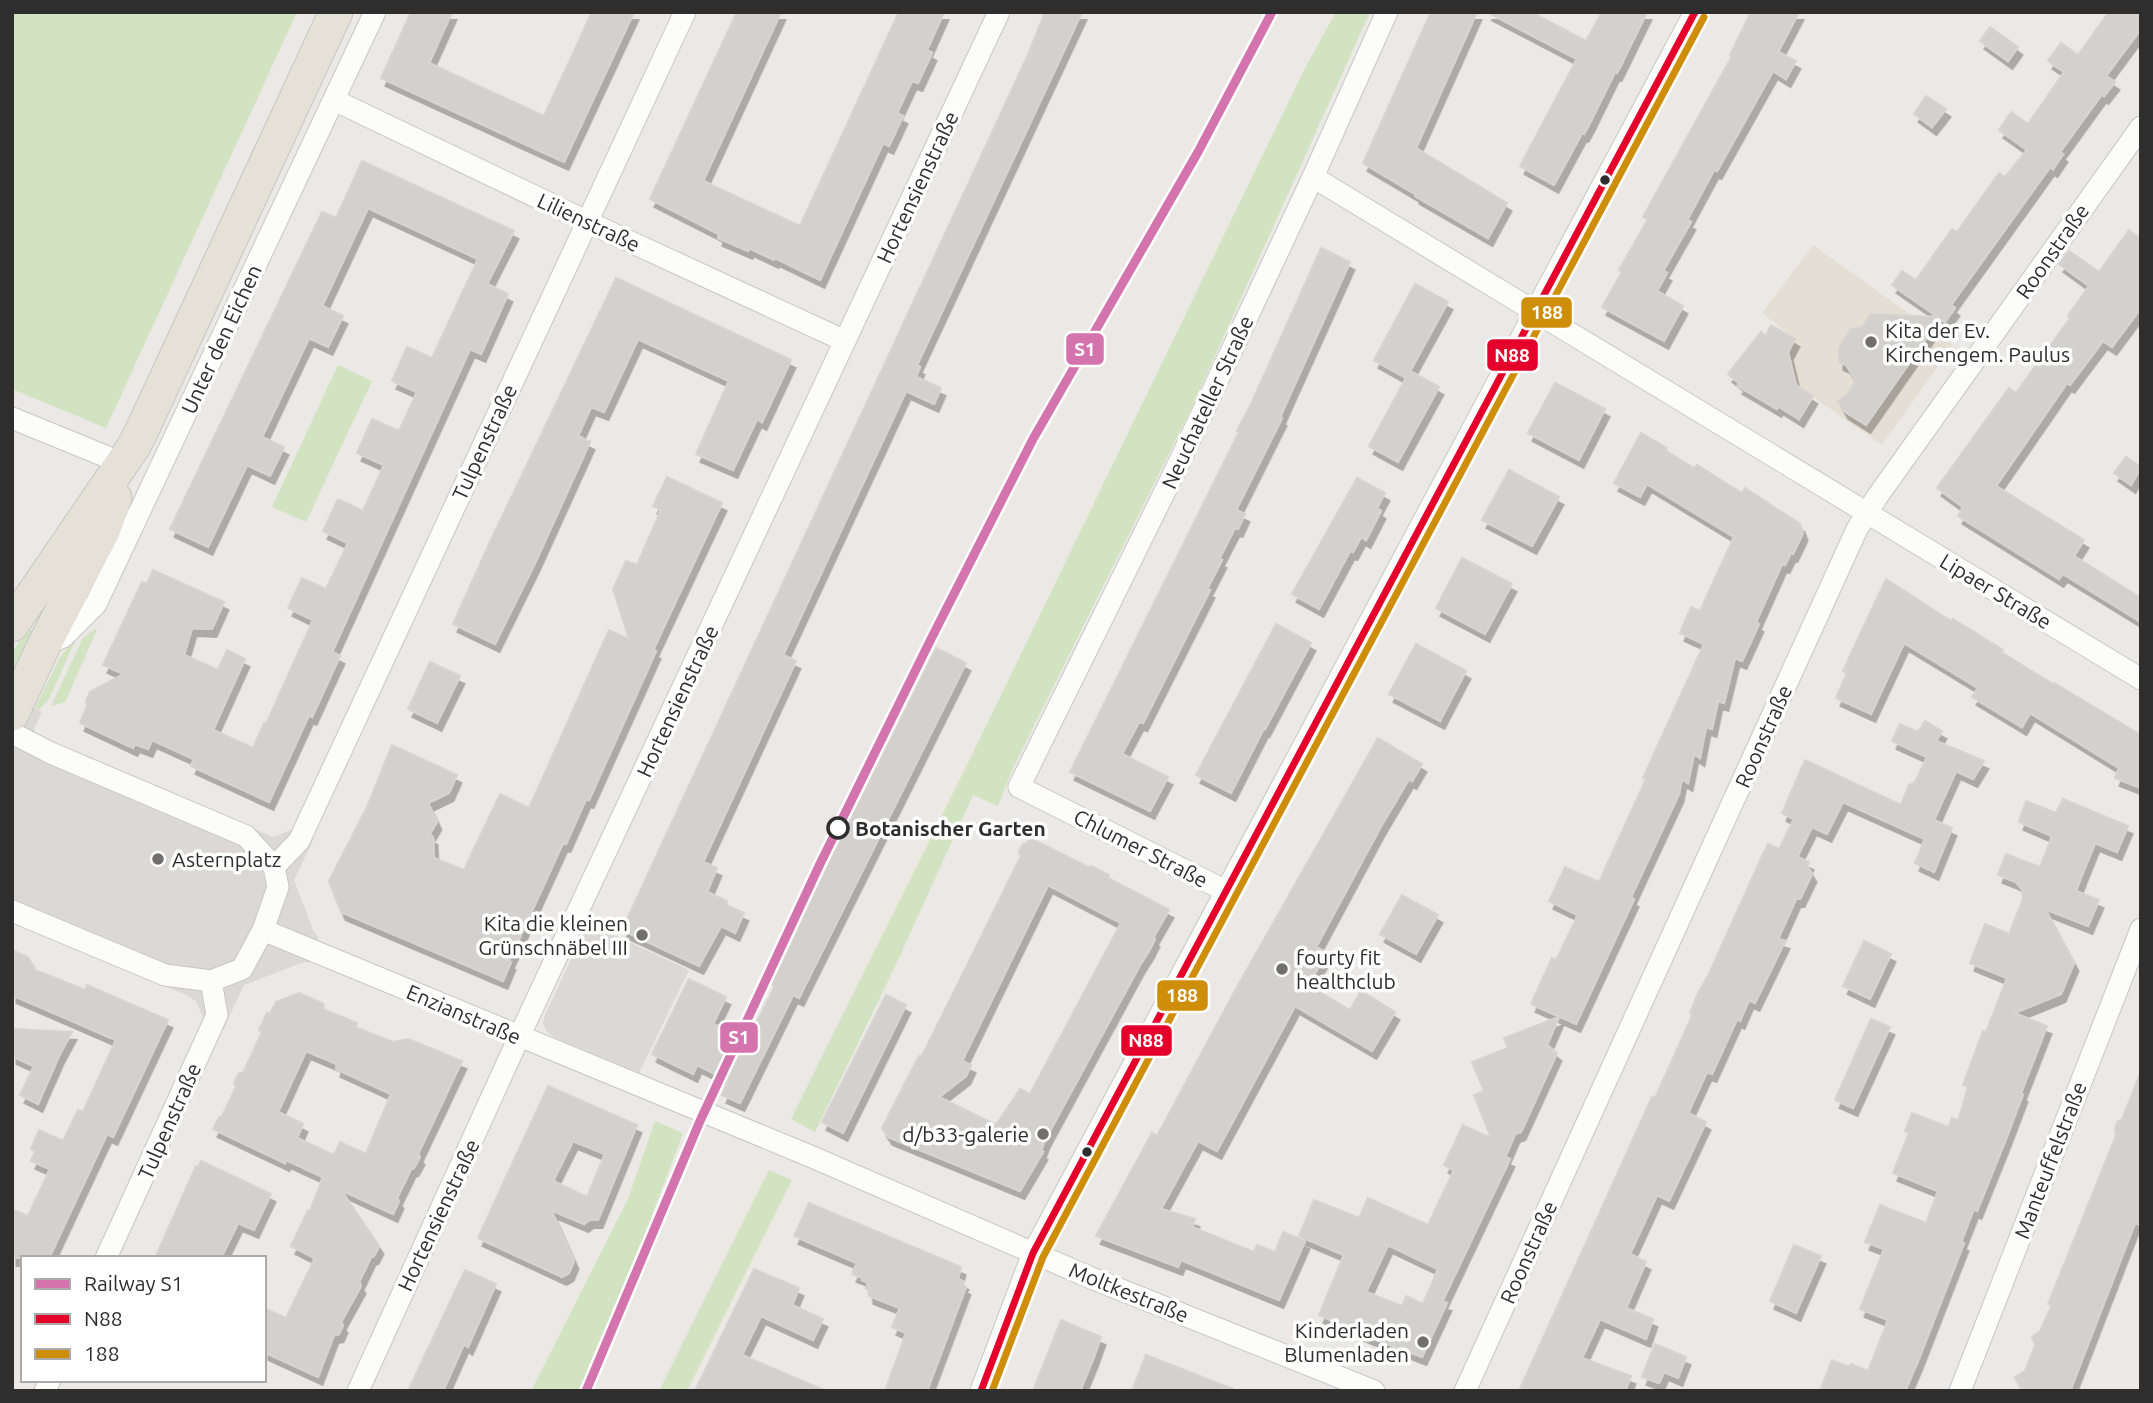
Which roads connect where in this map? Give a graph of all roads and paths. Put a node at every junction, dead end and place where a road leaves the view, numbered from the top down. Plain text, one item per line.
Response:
1 (336, 12) edge
2 (375, 12) edge
3 (685, 12) edge
4 (999, 12) edge
5 (1387, 12) edge
6 (1695, 12) edge
7 (334, 100) junction
8 (2141, 127) edge
9 (1313, 177) junction
10 (587, 222) junction
11 (1536, 311) junction
12 (845, 341) junction
13 (12, 418) edge
14 (128, 455) junction
15 (1867, 513) junction
16 (12, 625) edge
17 (44, 645) junction
18 (2141, 679) edge
19 (12, 714) edge
20 (12, 733) edge
21 (1019, 787) joint
22 (274, 867) junction
23 (1226, 891) junction
24 (12, 911) edge
25 (2141, 929) edge
26 (262, 930) junction
27 (211, 981) junction
28 (519, 1037) junction
29 (810, 1156) joint
30 (1033, 1252) junction
31 (107, 1256) edge
32 (358, 1391) edge
33 (981, 1391) edge
34 (1374, 1391) edge
35 (1465, 1391) edge
36 (1960, 1391) edge

1 - 14 main road, Unter den Eichen
2 - 7 street, Unter den Eichen
3 - 10 street, Tulpenstraße
4 - 12 street, Hortensienstraße
5 - 9 street, Neuchateller Straße
6 - 11 street
7 - 10 street, Lilienstraße
7 - 17 street, Unter den Eichen
8 - 15 street, Roonstraße
9 - 11 street, Lipaer Straße
9 - 21 street, Neuchateller Straße
10 - 12 street, Lilienstraße
10 - 22 street, Tulpenstraße
11 - 15 street, Lipaer Straße
11 - 23 street
12 - 28 street, Hortensienstraße
13 - 14 street
14 - 16 main road, Unter den Eichen
14 - 17 main road, Unter den Eichen
15 - 18 street, Lipaer Straße
15 - 35 street, Roonstraße
17 - 19 main road, Unter den Eichen
20 - 22 street
21 - 23 street, Chlumer Straße
22 - 26 street
23 - 30 street
24 - 27 street
25 - 36 street, Manteuffelstraße
26 - 27 street
26 - 28 street, Enzianstraße
27 - 31 street, Tulpenstraße
28 - 29 street, Enzianstraße
28 - 32 street, Hortensienstraße
29 - 30 street, Moltkestraße
30 - 33 street
30 - 34 street, Moltkestraße

